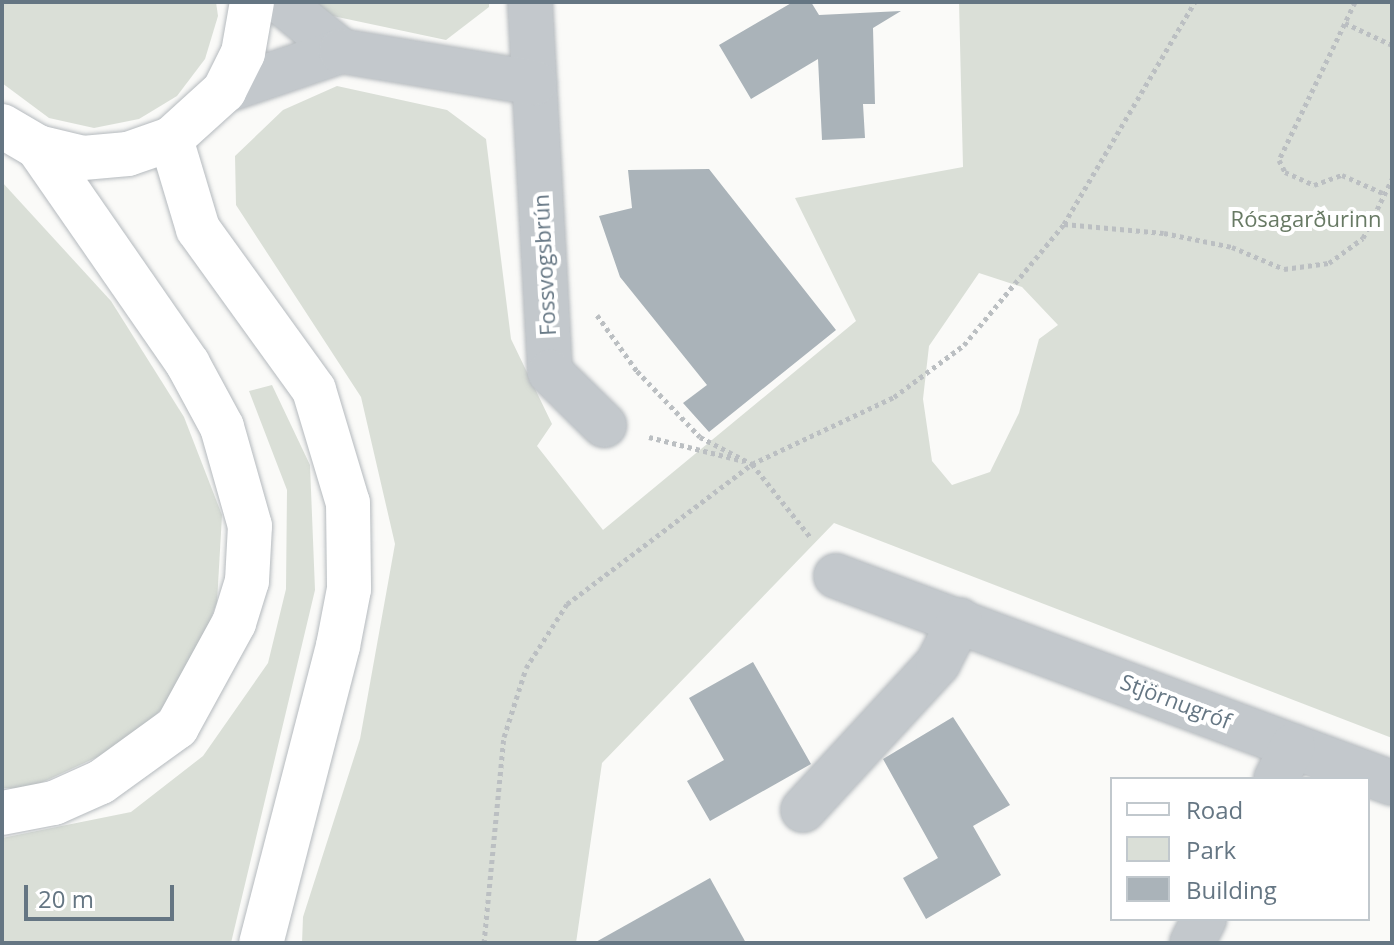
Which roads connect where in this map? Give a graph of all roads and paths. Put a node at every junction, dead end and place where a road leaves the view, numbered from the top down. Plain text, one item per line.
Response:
1 (252, 2) edge
2 (281, 2) edge
3 (530, 2) edge
4 (1195, 2) edge
5 (1355, 2) edge
6 (1345, 23) junction
7 (1392, 45) edge
8 (341, 51) junction
9 (534, 83) junction
10 (224, 91) junction
11 (20, 137) edge
12 (171, 139) junction
13 (1392, 179) edge
14 (1385, 194) junction
15 (1064, 224) junction
16 (592, 304) dead end
17 (604, 425) joint
18 (752, 464) junction
19 (836, 576) joint
20 (960, 620) junction
21 (1284, 762) edge
22 (1361, 777) edge
23 (1370, 779) edge
24 (1392, 783) edge
25 (803, 810) dead end
26 (2, 813) edge
27 (1203, 921) edge
28 (261, 943) edge
29 (484, 943) edge
30 (1192, 943) edge

1 - 10 main road
2 - 8 street
3 - 9 street, Fossvogsbrún
4 - 15 path
5 - 6 path
6 - 7 path
6 - 14 path
8 - 9 street
8 - 10 street
9 - 17 street, Fossvogsbrún
10 - 12 main road
11 - 12 main road
11 - 26 main road
12 - 28 main road
13 - 14 path
14 - 15 path
15 - 18 path
16 - 18 path
17 - 18 path
18 - 19 path
18 - 29 path
19 - 20 street, Stjörnugróf
20 - 21 street, Stjörnugróf
20 - 25 street
21 - 22 street, Stjörnugróf
23 - 24 street, Stjörnugróf
27 - 30 street

